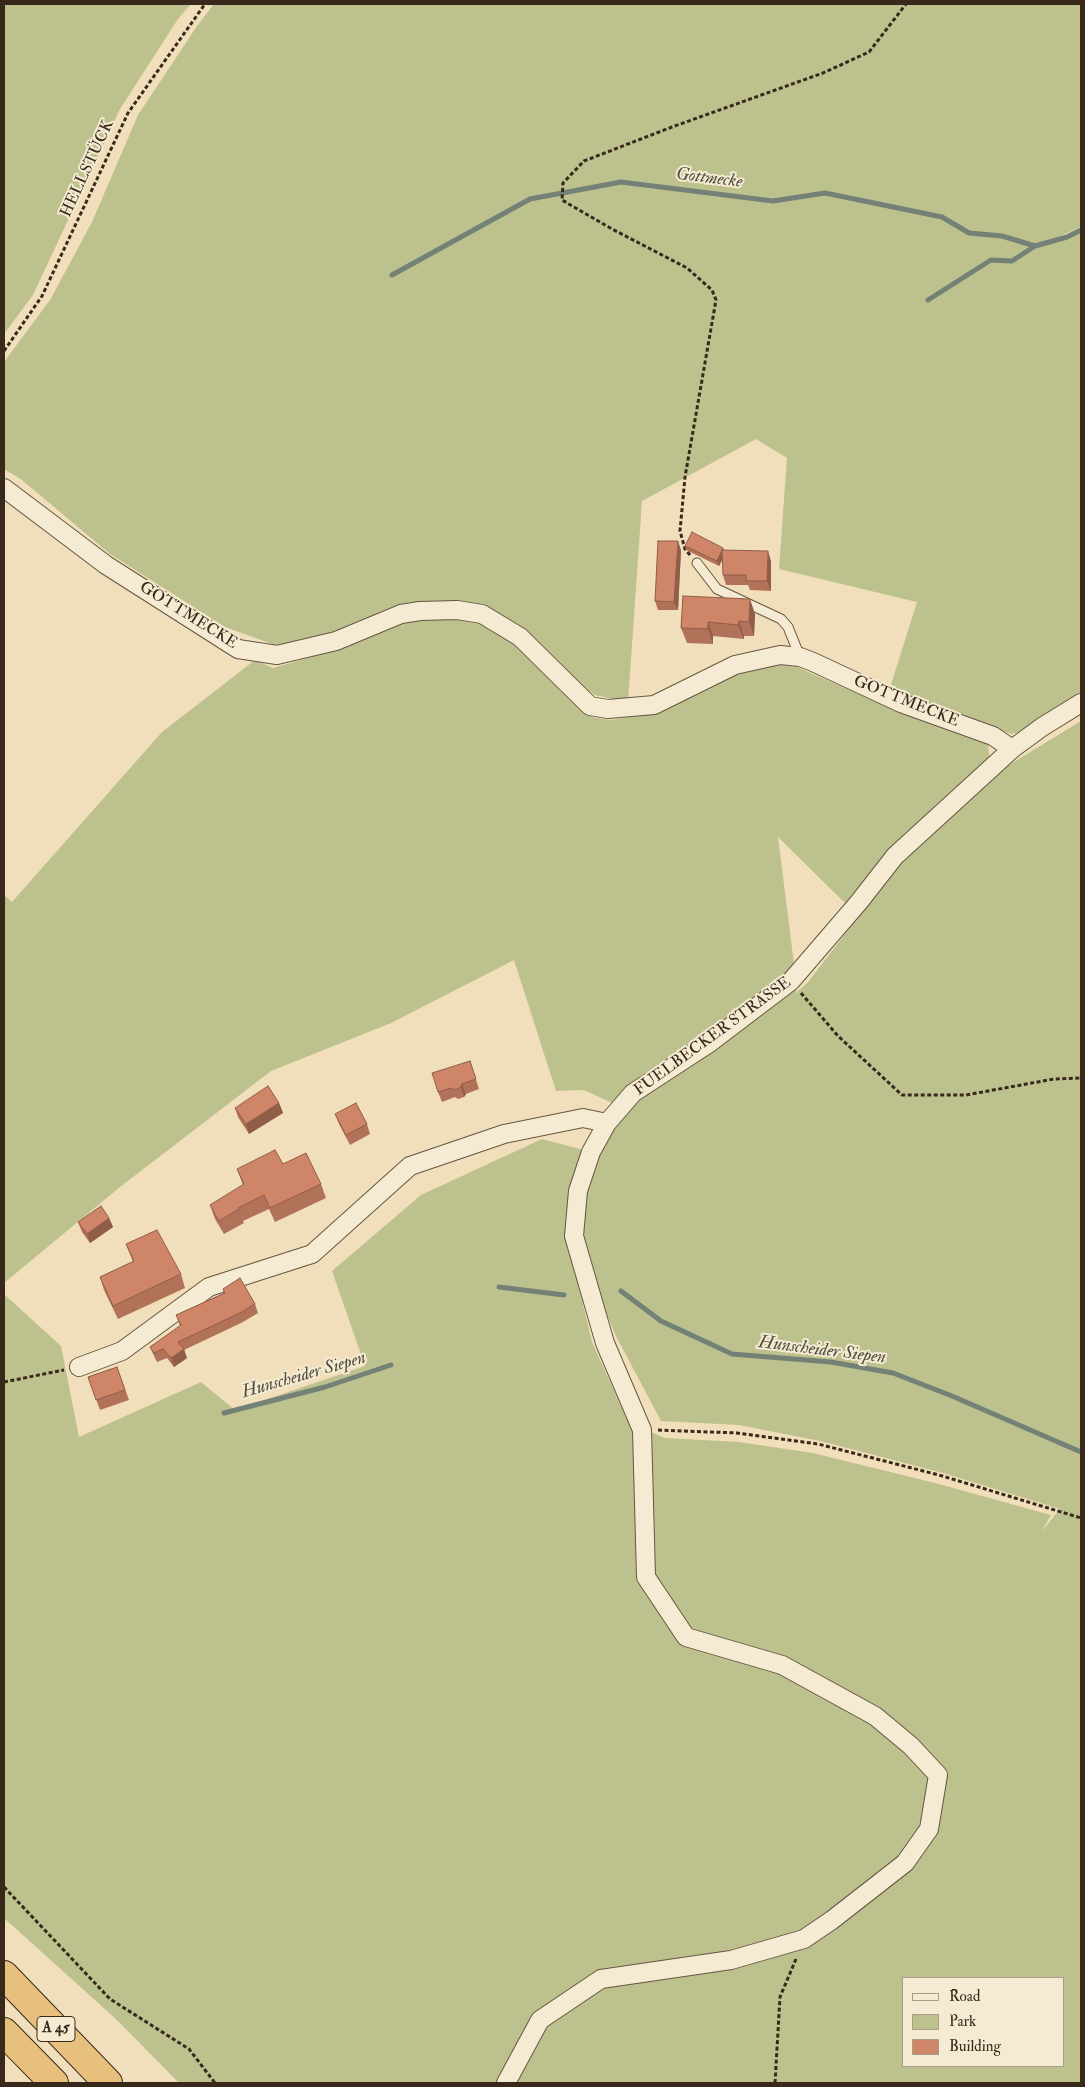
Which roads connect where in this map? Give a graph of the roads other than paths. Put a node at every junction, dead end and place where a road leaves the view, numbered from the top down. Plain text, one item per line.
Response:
1 (4, 488) edge
2 (697, 563) road end
3 (800, 657) junction
4 (1081, 704) edge
5 (1012, 749) junction
6 (607, 1123) junction
7 (79, 1367) road end
8 (4, 1975) edge
9 (4, 2032) edge
10 (54, 2083) edge
11 (108, 2083) edge
12 (506, 2083) edge

1 - 3 street, GOTTMECKE
2 - 3 lane
3 - 5 street, GOTTMECKE
4 - 5 street, FUELBECKER STRASSE
5 - 6 street, FUELBECKER STRASSE
6 - 7 street
6 - 12 street, FUELBECKER STRASSE
8 - 11 highway, A 45
9 - 10 highway, A 45

